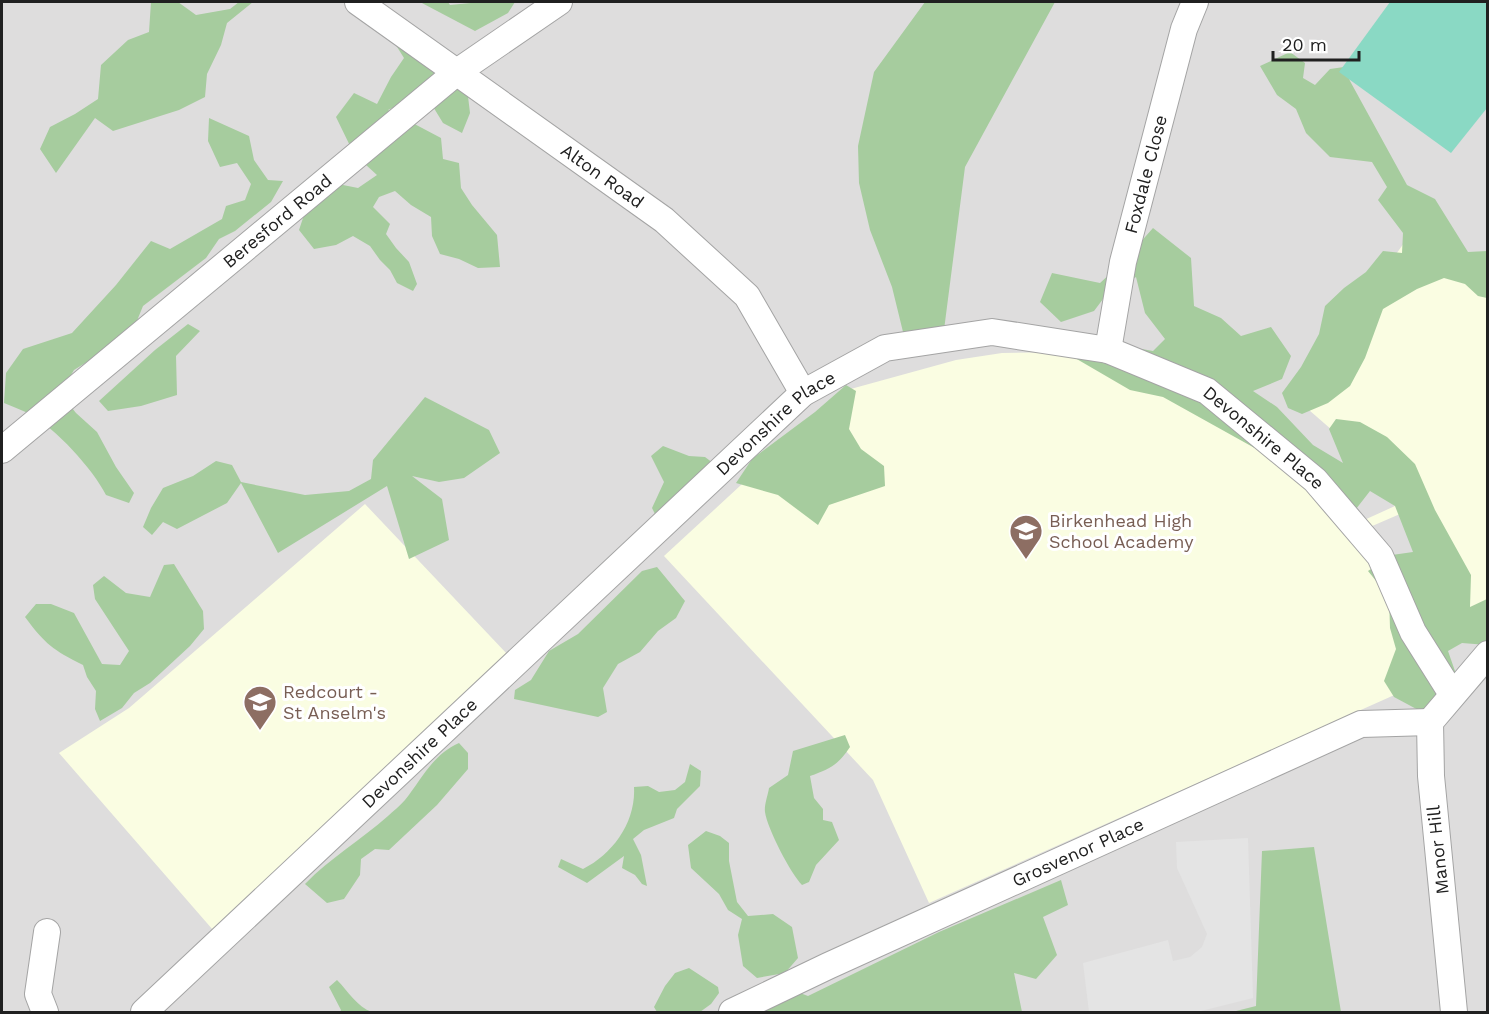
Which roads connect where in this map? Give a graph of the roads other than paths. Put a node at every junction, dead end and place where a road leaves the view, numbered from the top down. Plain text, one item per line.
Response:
1 (358, 2) edge
2 (559, 2) edge
3 (1195, 2) edge
4 (457, 72) junction
5 (1108, 350) junction
6 (803, 393) junction
7 (2, 450) edge
8 (1488, 654) edge
9 (1452, 694) junction
10 (1430, 722) junction
11 (47, 932) dead end
12 (45, 1012) edge
13 (144, 1012) edge
14 (732, 1012) edge
15 (1454, 1012) edge

1 - 4 street, Alton Road
2 - 4 street, Beresford Road
3 - 5 street, Foxdale Close
4 - 6 street, Alton Road
4 - 7 street, Beresford Road
5 - 6 street, Devonshire Place
5 - 9 street, Devonshire Place
6 - 13 street, Devonshire Place
8 - 9 street
9 - 10 street
10 - 14 street, Grosvenor Place
10 - 15 street, Manor Hill
11 - 12 street

